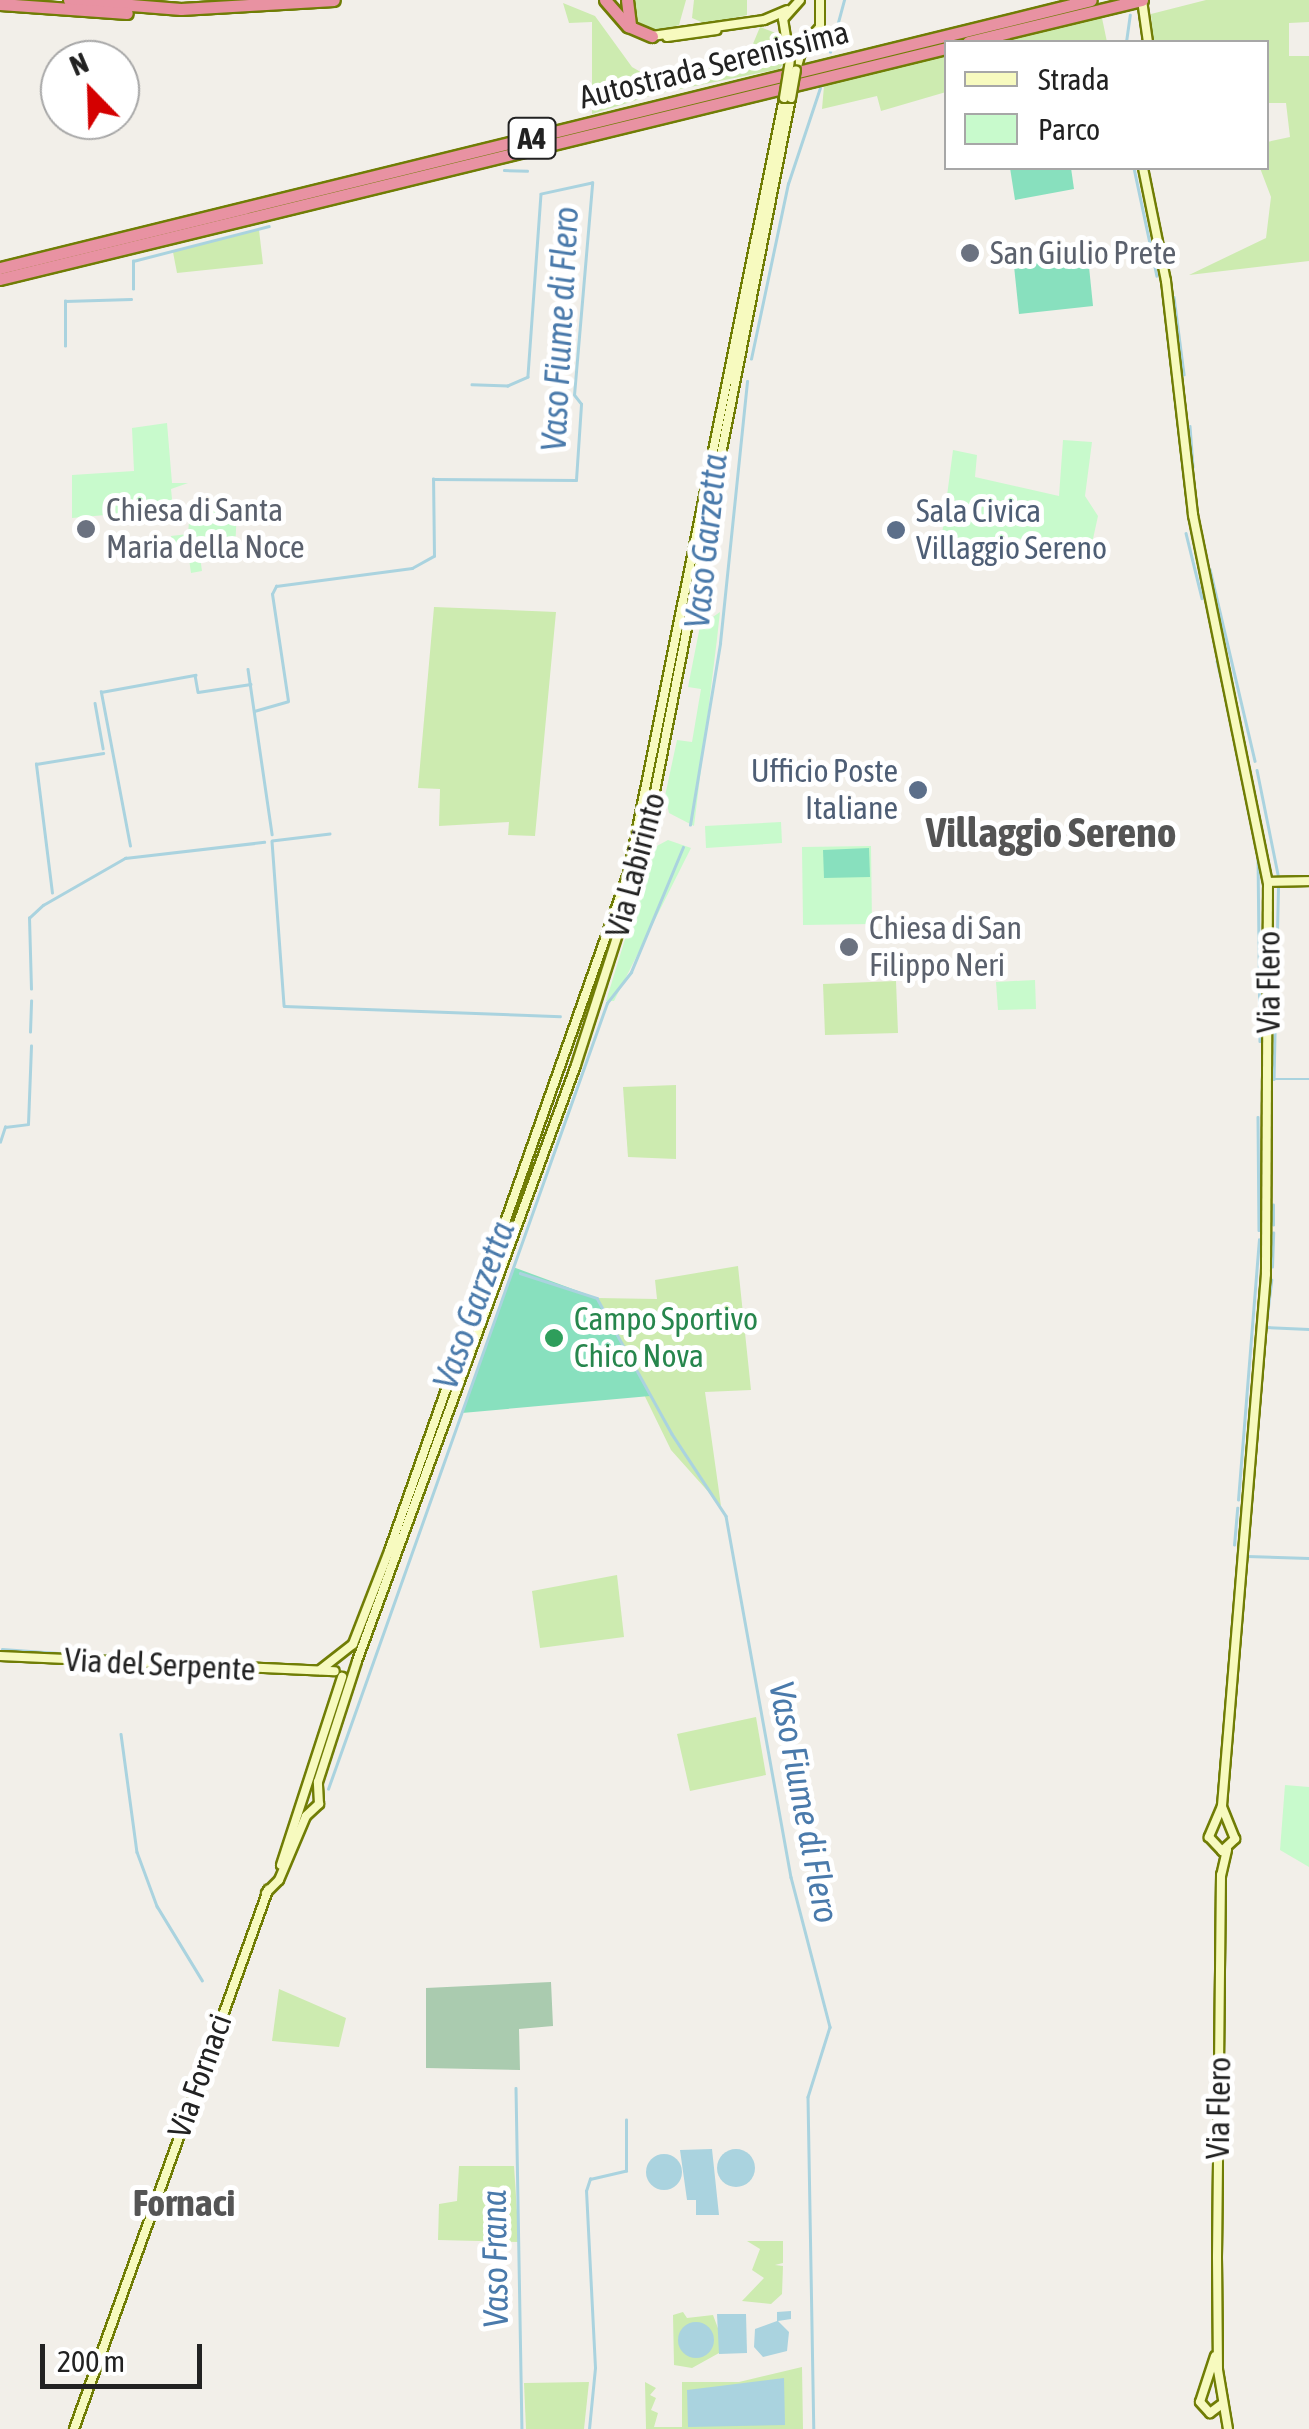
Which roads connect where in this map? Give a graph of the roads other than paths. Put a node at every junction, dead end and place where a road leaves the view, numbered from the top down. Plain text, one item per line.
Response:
1 (69, 0) edge
2 (334, 0) edge
3 (605, 0) edge
4 (628, 0) edge
5 (820, 0) edge
6 (1091, 0) edge
7 (1142, 0) edge
8 (0, 4) edge
9 (793, 5) edge
10 (182, 9) junction
11 (821, 18) junction
12 (762, 20) junction
13 (632, 28) junction
14 (786, 32) junction
15 (652, 36) joint
16 (808, 39) junction
17 (976, 40) edge
18 (1148, 40) edge
19 (944, 48) edge
20 (793, 66) junction
21 (1143, 170) edge
22 (770, 191) junction
23 (0, 268) edge
24 (0, 278) edge
25 (1268, 882) junction
26 (1309, 882) edge
27 (420, 1465) junction
28 (430, 1470) junction
29 (346, 1654) junction
30 (0, 1656) edge
31 (357, 1661) junction
32 (337, 1671) junction
33 (353, 1675) junction
34 (304, 1790) junction
35 (316, 1792) junction
36 (1222, 1806) junction
37 (300, 1807) junction
38 (310, 1812) junction
39 (1229, 1827) junction
40 (1214, 1828) junction
41 (1216, 1849) junction
42 (1227, 1850) junction
43 (1221, 1875) junction
44 (266, 1893) junction
45 (1218, 2342) junction
46 (1204, 2392) junction
47 (1221, 2400) junction
48 (1214, 2412) junction
49 (1228, 2428) edge
50 (74, 2429) edge

1 - 10 highway
2 - 10 highway
3 - 13 highway
4 - 13 highway
5 - 11 street
6 - 23 highway, Autostrada Serenissima / A4
7 - 17 highway
7 - 18 street
8 - 10 highway
9 - 11 street
9 - 12 street
9 - 14 street, Via Labirinto
11 - 16 street, Via Labirinto
12 - 14 street
12 - 15 street
13 - 15 highway
14 - 16 street
14 - 20 street, Via Labirinto
16 - 20 street, Via Labirinto
19 - 24 highway, Autostrada Serenissima / A4
20 - 22 street, Via Labirinto, bridge
21 - 25 street, Via Flero
22 - 27 street, Via Labirinto
22 - 28 street, Via Labirinto
25 - 26 street
25 - 36 street, Via Flero
27 - 28 street
27 - 29 street, Via Labirinto
28 - 31 street, Via Labirinto
29 - 31 street
29 - 32 street
30 - 32 street, Via del Serpente
31 - 33 street, Via Fornaci
32 - 33 street
32 - 34 street, Via Fornaci
33 - 35 street, Via Fornaci
34 - 35 street
34 - 37 street, Via Fornaci
35 - 38 street, Via Fornaci
36 - 39 street
36 - 40 street
37 - 38 street
37 - 44 street, Via Fornaci
38 - 44 street, Via Fornaci
39 - 40 street
39 - 42 street
40 - 41 street
41 - 42 street
41 - 43 street
42 - 43 street
43 - 45 street, Via Flero
44 - 50 street, Via Fornaci
45 - 46 street, Via Flero
45 - 47 street, Via Flero
46 - 47 street
46 - 48 street
47 - 48 street
47 - 49 street, Via Flero
48 - 49 street

